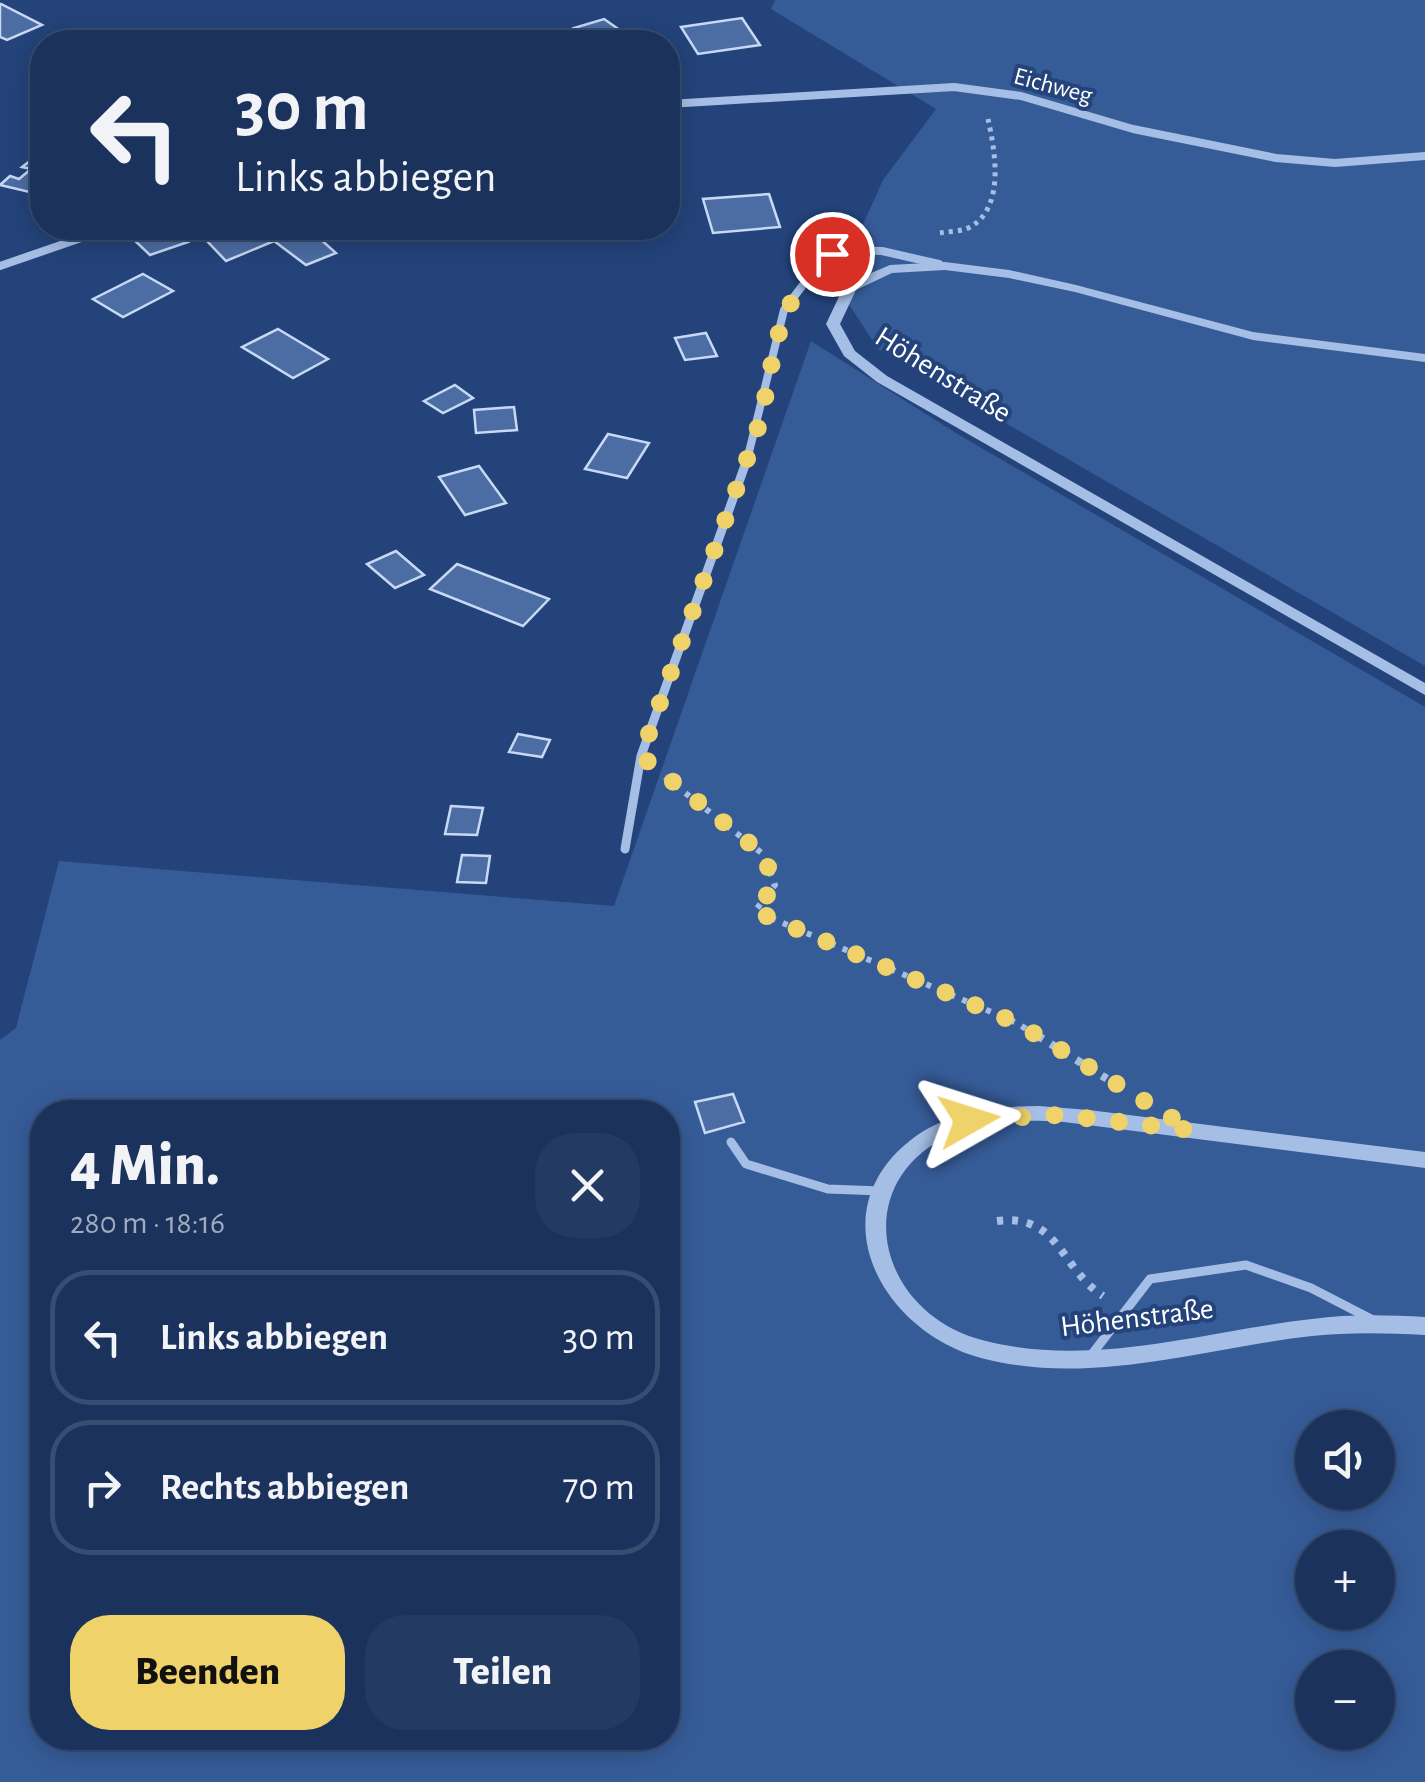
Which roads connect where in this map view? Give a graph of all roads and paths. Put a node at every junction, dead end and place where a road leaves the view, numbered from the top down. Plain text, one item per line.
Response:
1 (680, 103) edge
2 (986, 110) dead end
3 (1425, 156) edge
4 (75, 240) edge
5 (882, 251) junction
6 (939, 264) junction
7 (0, 266) edge
8 (1425, 358) edge
9 (1425, 690) edge
10 (641, 756) junction
11 (625, 849) dead end
12 (1128, 1091) dead end
13 (732, 1142) dead end
14 (1425, 1160) edge
15 (881, 1191) junction
16 (996, 1221) dead end
17 (1128, 1304) junction
18 (1377, 1322) junction
19 (1425, 1326) edge
20 (1088, 1360) junction

1 - 3 street, Eichweg
2 - 5 path
4 - 7 street
5 - 6 street
5 - 10 street
6 - 8 street, Höhenstraße
6 - 9 street, Höhenstraße
10 - 11 street
10 - 12 path
13 - 15 lane
14 - 15 street
15 - 20 street, Höhenstraße
16 - 17 path
17 - 18 lane
17 - 20 lane
18 - 19 street, Höhenstraße
18 - 20 street, Höhenstraße

